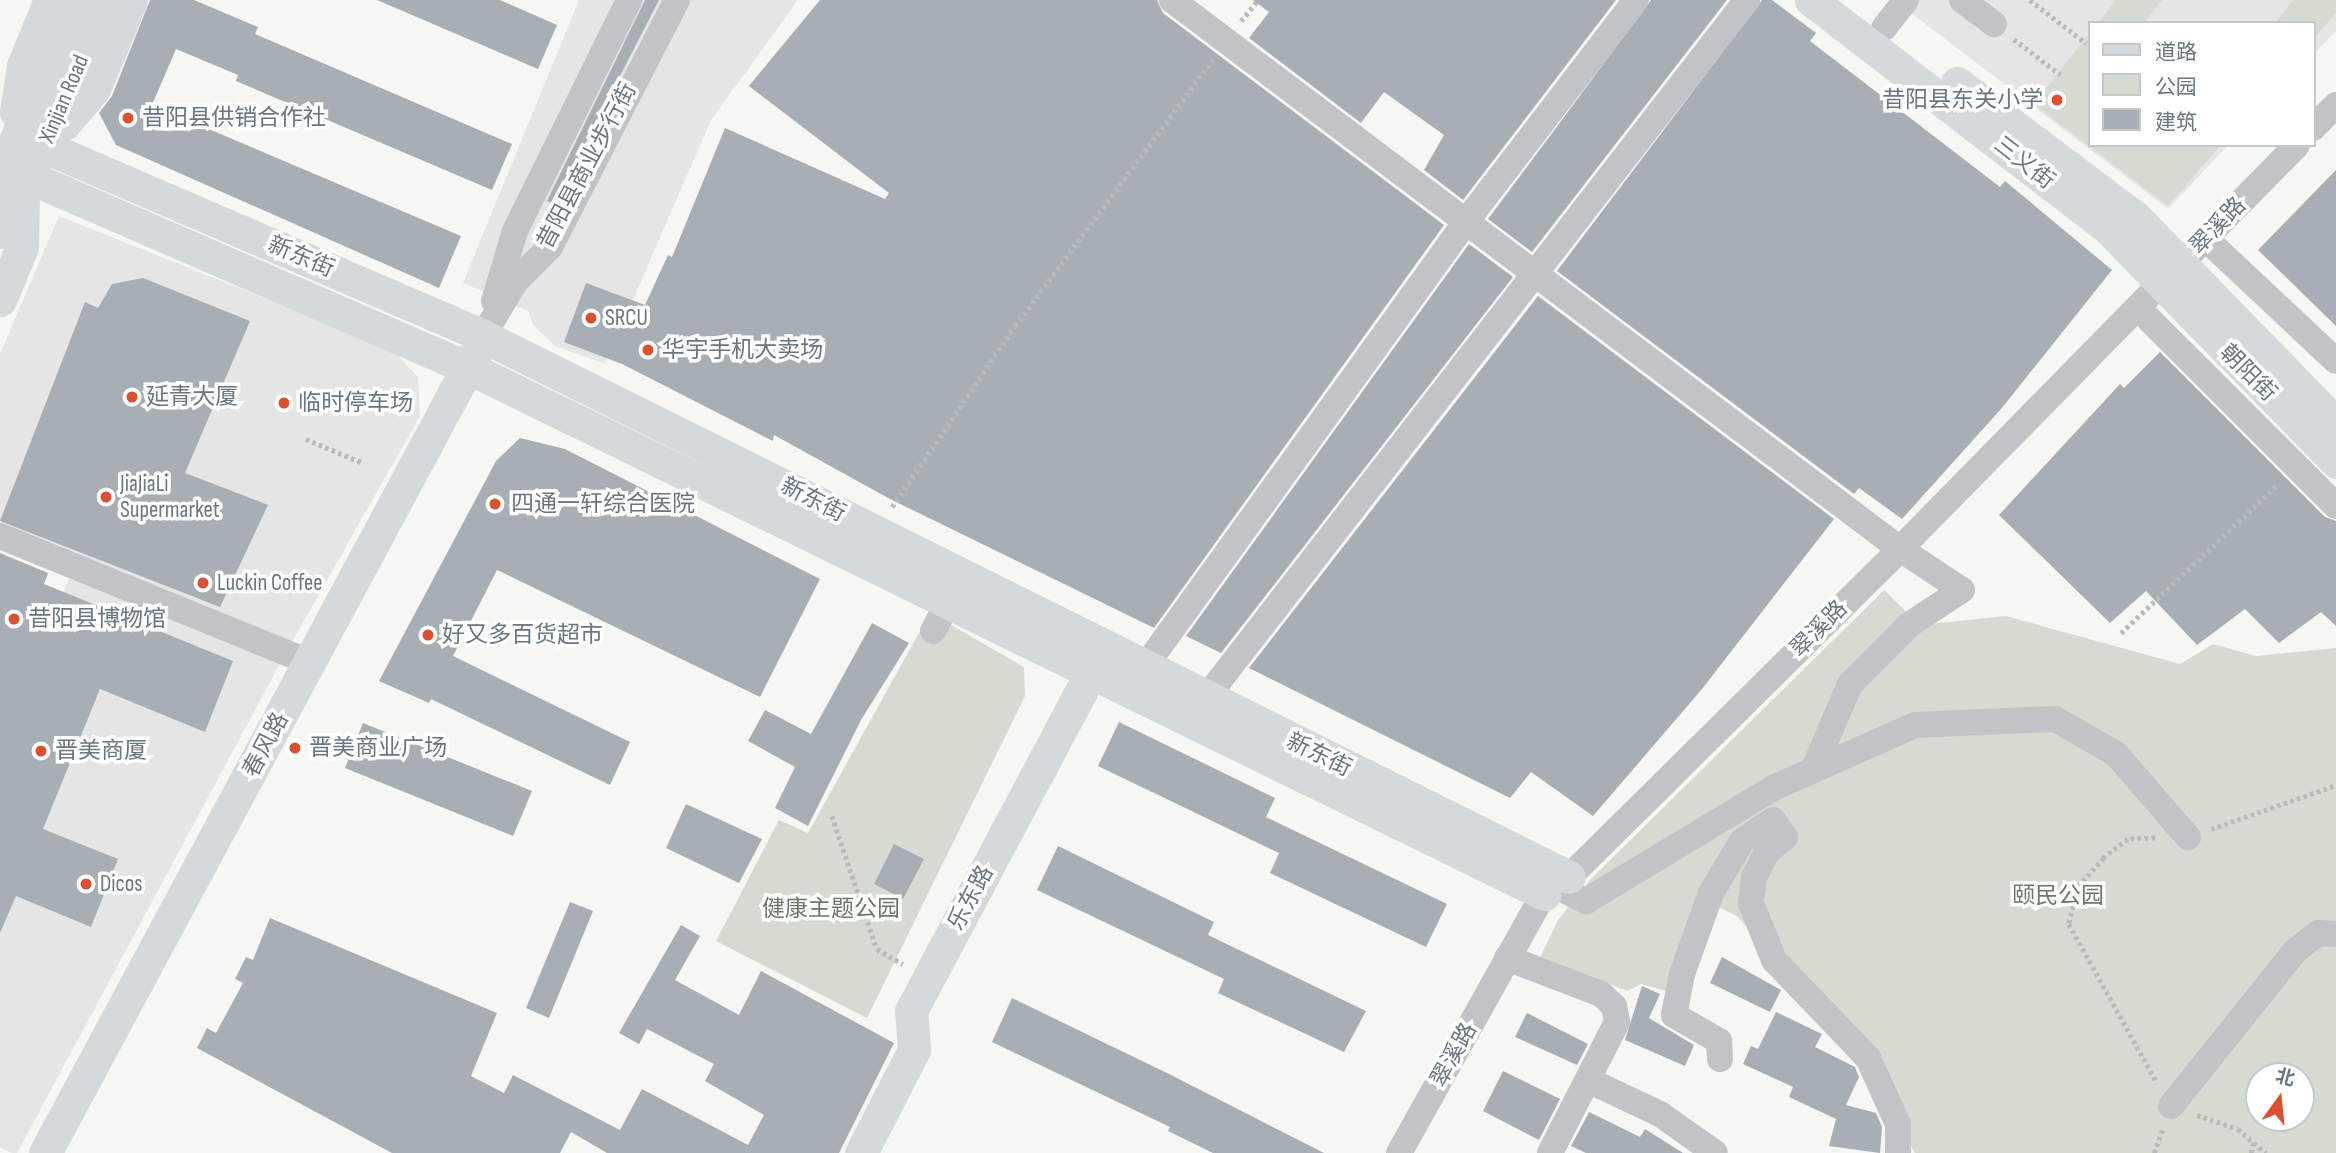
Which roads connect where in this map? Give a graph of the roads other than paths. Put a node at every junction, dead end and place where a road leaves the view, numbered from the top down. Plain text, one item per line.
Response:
1 (50, 0) edge
2 (76, 0) edge
3 (106, 0) edge
4 (131, 0) edge
5 (629, 0) edge
6 (677, 0) edge
7 (1172, 0) edge
8 (1636, 0) edge
9 (1747, 0) edge
10 (1811, 0) edge
11 (1847, 0) edge
12 (1906, 0) edge
13 (1962, 0) edge
14 (1994, 24) road end
15 (1884, 28) junction
16 (2336, 105) edge
17 (2315, 126) edge
18 (45, 147) junction
19 (2295, 147) edge
20 (5, 171) edge
21 (1468, 219) junction
22 (0, 232) edge
23 (2206, 239) junction
24 (1534, 269) junction
25 (2172, 273) junction
26 (0, 300) edge
27 (2138, 308) junction
28 (483, 336) junction
29 (2336, 361) edge
30 (471, 369) junction
31 (2336, 424) edge
32 (2336, 462) edge
33 (2336, 506) edge
34 (0, 536) edge
35 (1900, 549) junction
36 (949, 601) junction
37 (933, 631) dead end
38 (1098, 659) junction
39 (311, 663) junction
40 (1144, 668) junction
41 (1205, 699) junction
42 (1815, 766) junction
43 (2188, 837) road end
44 (1557, 886) junction
45 (2336, 934) edge
46 (1507, 958) junction
47 (1720, 1059) dead end
48 (1588, 1080) junction
49 (2171, 1106) road end
50 (45, 1153) edge
51 (862, 1153) edge
52 (1399, 1153) edge
53 (1549, 1153) edge
54 (1715, 1153) edge
55 (1898, 1153) edge

1 - 20 main road
2 - 20 main road, Xinjian Road
3 - 18 main road, Xinjian Road
4 - 18 main road
5 - 28 street, 昔阳县商业步行街
6 - 28 street, 昔阳县商业步行街
7 - 21 street
8 - 21 street
9 - 24 street
10 - 25 main road, 三义街
11 - 15 main road, 三义街
12 - 15 street
13 - 14 street
15 - 25 main road, 三义街
16 - 17 street
18 - 20 main road
18 - 28 main road, 新东街
19 - 23 street, 翠溪路
20 - 22 main road, Xinjian Road
20 - 26 main road
20 - 30 main road, 新东街
21 - 24 street
21 - 40 street
23 - 25 street, 翠溪路
23 - 29 street
24 - 35 street
24 - 41 street
25 - 27 street, 翠溪路
25 - 31 main road, 朝阳街
25 - 32 main road, 朝阳街
27 - 33 street
27 - 35 street, 翠溪路
28 - 30 main road, 春风路
28 - 38 main road, 新东街
30 - 36 main road, 新东街
30 - 39 main road, 春风路
34 - 39 street
35 - 42 street
35 - 44 street, 翠溪路
36 - 37 street
36 - 38 main road, 新东街
38 - 40 main road, 新东街
38 - 44 main road, 新东街
38 - 51 main road, 乐东路
39 - 50 main road, 春风路
40 - 41 main road, 新东街
41 - 44 main road, 新东街
42 - 43 street
42 - 44 street
44 - 46 street, 翠溪路
45 - 49 street
46 - 48 street
46 - 52 street, 翠溪路
47 - 55 street
48 - 53 street
48 - 54 street

